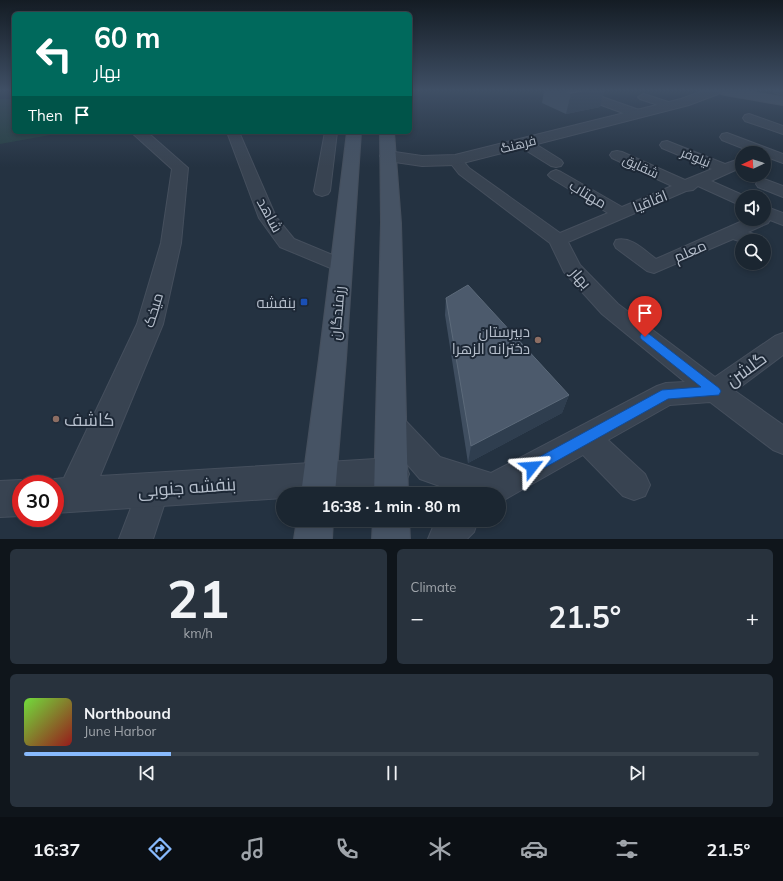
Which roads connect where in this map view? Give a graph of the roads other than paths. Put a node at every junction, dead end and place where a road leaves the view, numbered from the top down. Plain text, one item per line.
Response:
1 (630, 116) edge
2 (749, 118) dead end
3 (783, 130) edge
4 (140, 134) edge
5 (234, 134) edge
6 (331, 134) edge
7 (354, 134) edge
8 (387, 134) edge
9 (727, 137) dead end
10 (524, 143) junction
11 (667, 145) dead end
12 (748, 146) edge
13 (617, 154) dead end
14 (771, 155) edge
15 (388, 156) junction
16 (783, 159) edge
17 (455, 160) junction
18 (735, 165) edge
19 (724, 169) junction
20 (693, 184) junction
21 (764, 184) dead end
22 (322, 191) dead end
23 (783, 192) edge
24 (783, 195) edge
25 (735, 199) edge
26 (771, 210) edge
27 (620, 213) junction
28 (745, 226) edge
29 (733, 232) junction
30 (738, 234) edge
31 (558, 240) junction
32 (623, 244) dead end
33 (340, 265) junction
34 (783, 342) edge
35 (715, 391) junction
36 (391, 425) junction
37 (586, 439) junction
38 (783, 441) edge
39 (392, 484) edge
40 (634, 485) dead end
41 (319, 487) edge
42 (477, 487) edge
43 (499, 487) edge
44 (276, 488) edge
45 (153, 490) junction
46 (65, 495) edge
47 (12, 498) edge
48 (0, 499) edge
49 (314, 527) edge
50 (391, 527) edge
51 (456, 527) edge
52 (136, 539) edge
53 (313, 539) edge
54 (391, 539) edge
55 (445, 539) edge

1 - 10 street, فرهنگ
2 - 3 street
4 - 46 street, میخک
5 - 33 street, شاهد
6 - 22 street
7 - 33 main road, رزمندگان
8 - 15 main road
9 - 12 street
10 - 17 street, فرهنگ
10 - 27 street, مهتاب
11 - 19 street, نیلوفر
13 - 20 street, شقایق
14 - 16 street
15 - 17 street, فرهنگ
15 - 36 main road
17 - 31 street, بهار
18 - 19 street, اقاقیا
19 - 20 street, اقاقیا
20 - 25 street, شقایق
20 - 27 street, اقاقیا
21 - 23 street
24 - 26 street, معلم
27 - 31 street, اقاقیا
28 - 29 street, معلم
29 - 30 street
29 - 32 street, معلم
31 - 35 street, بهار
33 - 41 main road, رزمندگان
34 - 35 street, گلشن
35 - 37 street, گلشن
35 - 38 street, بهار
36 - 39 main road
36 - 42 street
37 - 40 street
37 - 43 street, گلشن
39 - 41 street, بنفشه جنوبی
44 - 45 street, بنفشه جنوبی
45 - 46 street, بنفشه جنوبی
45 - 52 street
47 - 48 street
49 - 53 main road
50 - 54 main road
51 - 55 street

